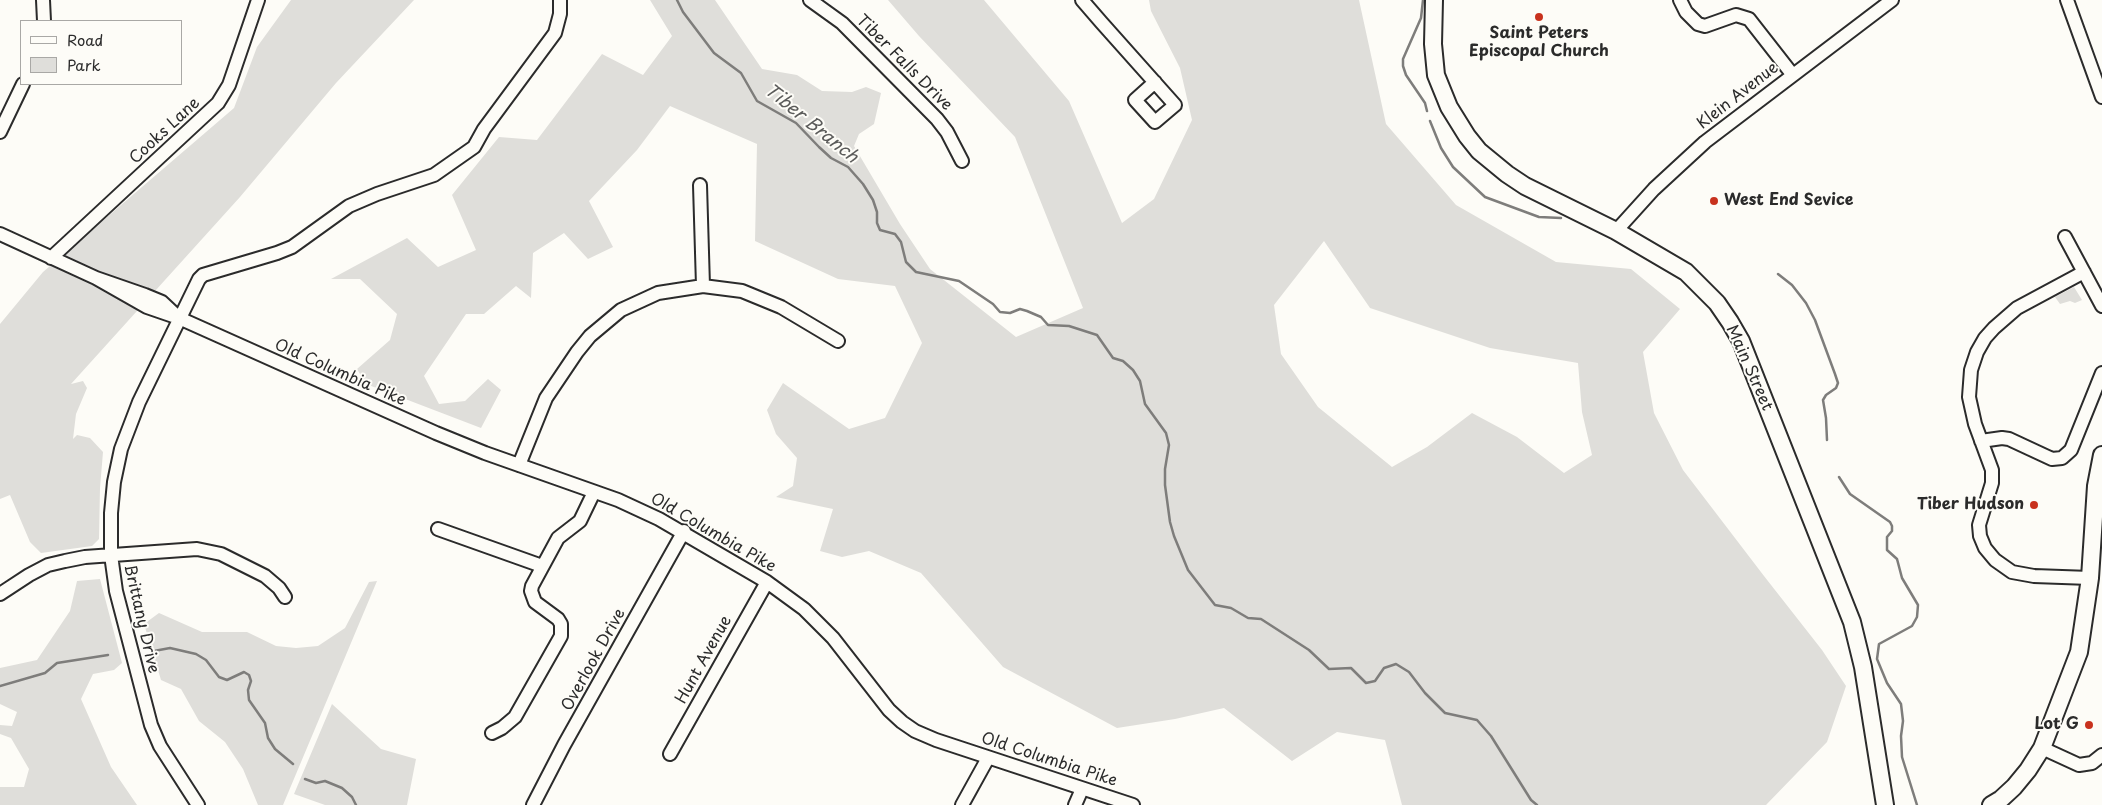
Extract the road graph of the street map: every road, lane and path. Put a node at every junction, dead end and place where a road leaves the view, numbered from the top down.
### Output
1 (43, 0) edge
2 (258, 0) edge
3 (560, 0) edge
4 (810, 0) edge
5 (1082, 0) edge
6 (1436, 0) edge
7 (1680, 0) edge
8 (1892, 0) edge
9 (2066, 0) edge
10 (44, 20) edge
11 (1792, 74) junction
12 (1155, 82) dead end
13 (22, 85) edge
14 (2102, 97) edge
15 (0, 130) edge
16 (962, 161) dead end
17 (700, 185) dead end
18 (1616, 231) junction
19 (0, 234) edge
20 (2065, 237) dead end
21 (51, 258) junction
22 (2084, 272) junction
23 (703, 286) junction
24 (2102, 306) edge
25 (179, 318) junction
26 (838, 341) dead end
27 (2102, 373) edge
28 (1981, 442) junction
29 (2102, 455) edge
30 (519, 465) junction
31 (594, 492) junction
32 (438, 529) dead end
33 (684, 531) junction
34 (111, 555) junction
35 (542, 566) junction
36 (2090, 578) junction
37 (767, 582) junction
38 (0, 594) edge
39 (286, 597) dead end
40 (492, 733) dead end
41 (2042, 748) junction
42 (670, 754) dead end
43 (2102, 755) edge
44 (988, 758) junction
45 (1082, 788) junction
46 (198, 805) edge
47 (533, 805) edge
48 (962, 805) edge
49 (1075, 805) edge
50 (1133, 805) edge
51 (1885, 805) edge
52 (1991, 805) edge

1 - 10 street
2 - 21 street, Cooks Lane
3 - 25 street
4 - 16 street, Tiber Falls Drive
5 - 12 street
6 - 18 main road, Main Street
7 - 11 street
8 - 11 street, Klein Avenue
9 - 14 street
11 - 18 street, Klein Avenue
13 - 15 street
17 - 23 street
18 - 51 main road, Main Street
19 - 21 street, Old Columbia Pike
20 - 22 street
21 - 25 street, Old Columbia Pike
22 - 24 street
22 - 28 street
23 - 26 street
23 - 30 street
25 - 30 street, Old Columbia Pike
25 - 34 street, Brittany Drive
27 - 28 street
28 - 36 street
29 - 36 main road
30 - 31 street, Old Columbia Pike
31 - 33 street, Old Columbia Pike
31 - 35 street
32 - 35 street
33 - 37 street, Old Columbia Pike
33 - 47 street, Overlook Drive
34 - 38 street
34 - 39 street
34 - 46 street, Brittany Drive
35 - 40 street
36 - 41 main road
37 - 42 street, Hunt Avenue
37 - 44 street, Old Columbia Pike
41 - 43 street
41 - 52 main road
44 - 45 street, Old Columbia Pike
44 - 48 street
45 - 49 street
45 - 50 street, Old Columbia Pike

